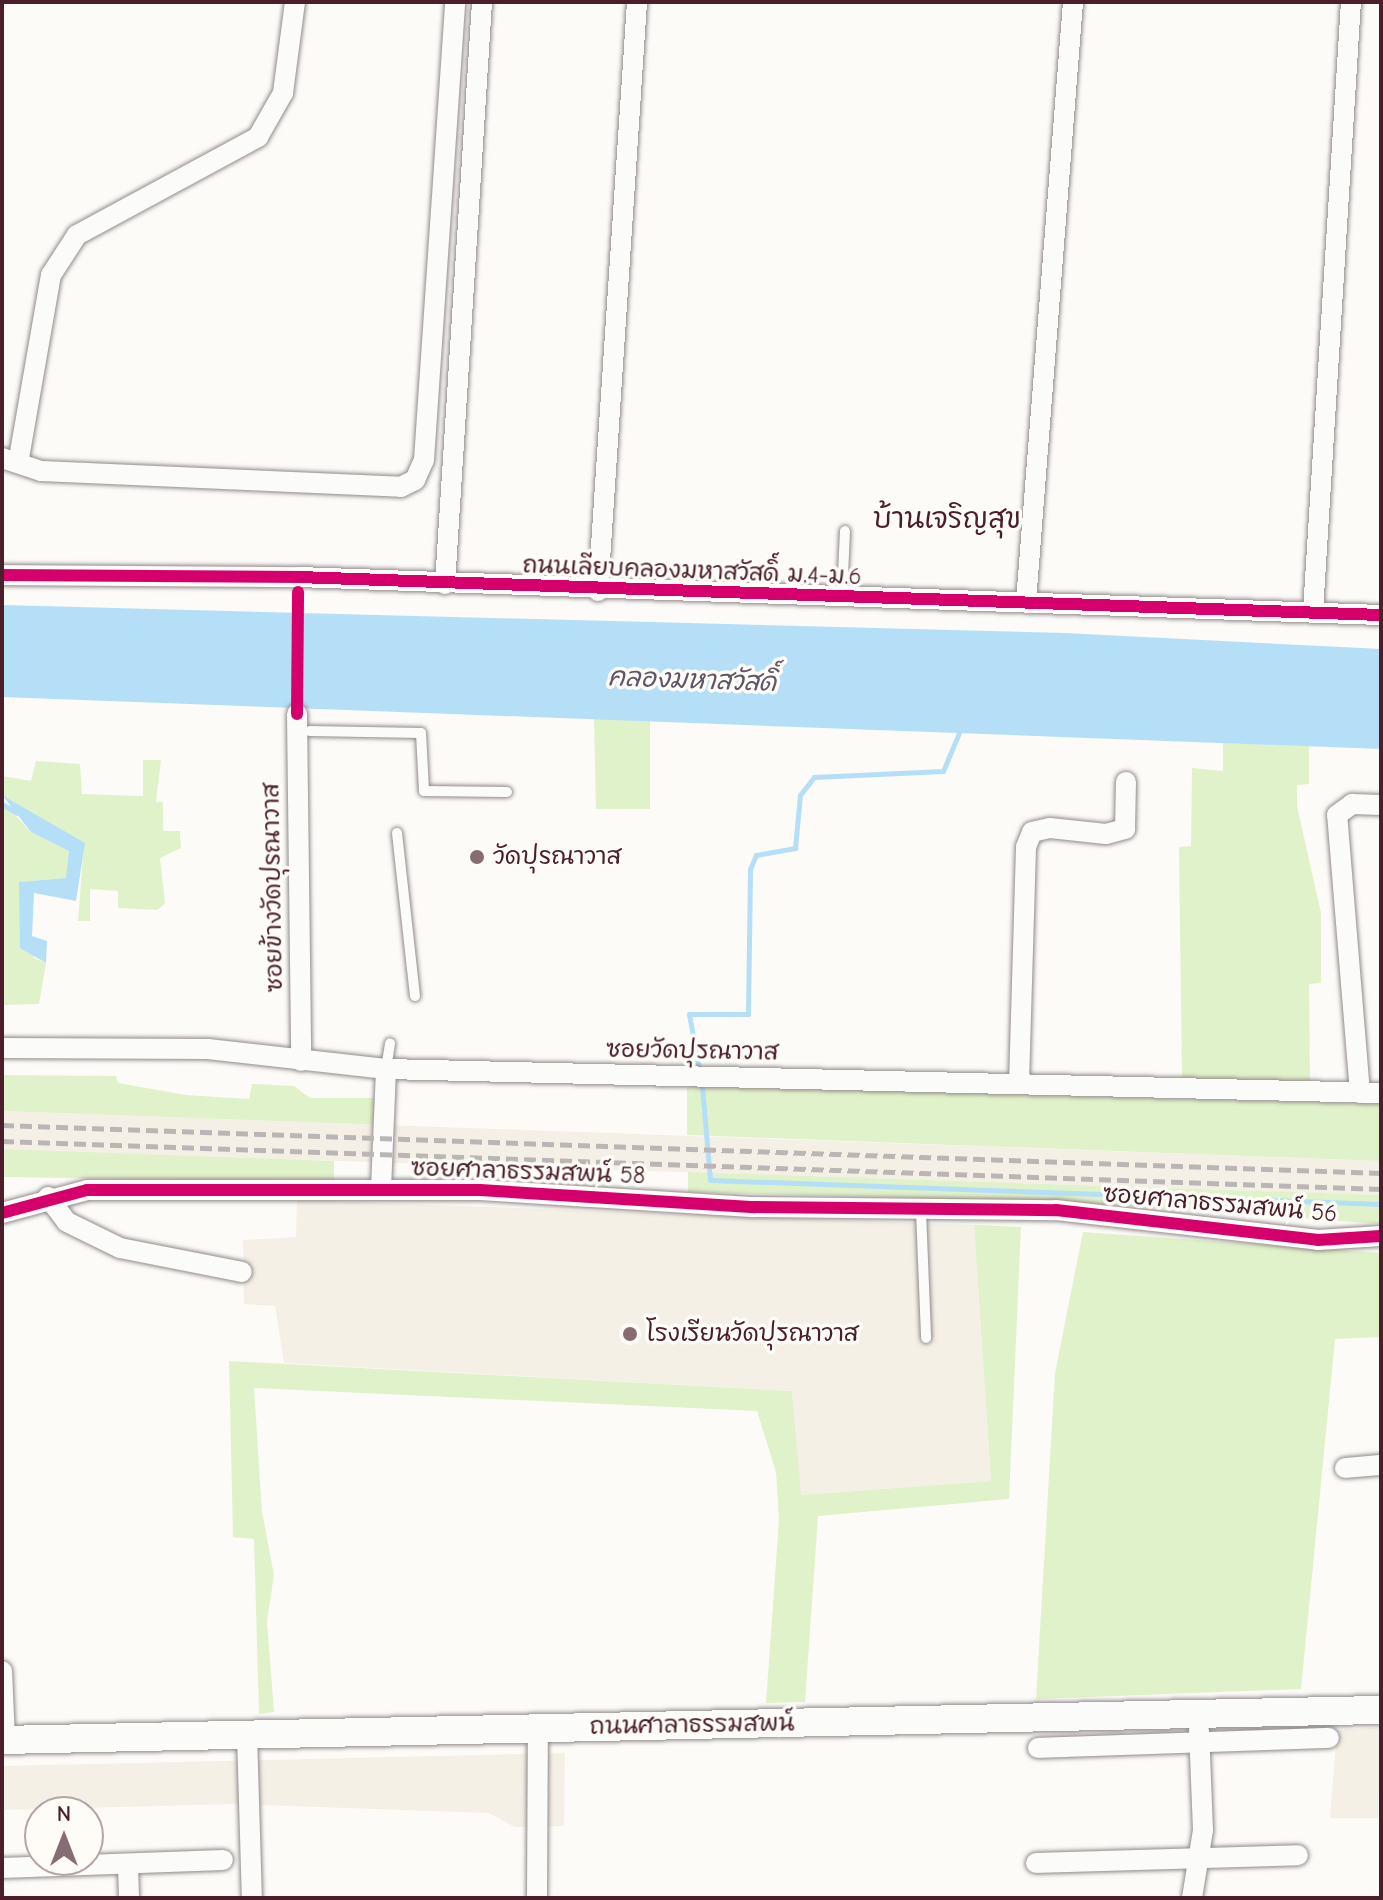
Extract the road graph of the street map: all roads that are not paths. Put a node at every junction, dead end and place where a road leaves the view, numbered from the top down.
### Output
1 (295, 2) edge
2 (455, 2) edge
3 (482, 2) edge
4 (637, 2) edge
5 (1073, 2) edge
6 (1351, 2) edge
7 (10, 458) edge
8 (845, 531) dead end
9 (2, 575) edge
10 (445, 584) junction
11 (598, 591) junction
12 (842, 599) junction
13 (1026, 602) junction
14 (1313, 612) junction
15 (1381, 615) edge
16 (304, 722) joint
17 (1126, 782) dead end
18 (507, 792) dead end
19 (1381, 805) edge
20 (397, 833) dead end
21 (415, 996) dead end
22 (390, 1043) dead end
23 (2, 1048) edge
24 (301, 1061) junction
25 (386, 1069) junction
26 (1019, 1083) junction
27 (1371, 1093) edge
28 (381, 1189) junction
29 (48, 1197) junction
30 (7, 1204) edge
31 (1056, 1210) joint
32 (921, 1211) junction
33 (1381, 1236) edge
34 (242, 1272) dead end
35 (926, 1338) dead end
36 (1381, 1465) edge
37 (1345, 1468) dead end
38 (2, 1671) edge
39 (1381, 1710) edge
40 (538, 1727) junction
41 (1199, 1729) junction
42 (247, 1734) junction
43 (1329, 1738) dead end
44 (4, 1740) edge
45 (1038, 1748) dead end
46 (1298, 1855) dead end
47 (1202, 1856) junction
48 (223, 1860) dead end
49 (1036, 1863) dead end
50 (128, 1867) junction
51 (2, 1868) edge
52 (129, 1898) edge
53 (252, 1898) edge
54 (537, 1898) edge
55 (1192, 1898) edge

1 - 7 street
2 - 7 street
3 - 10 street
4 - 11 street
5 - 13 street
6 - 14 street
8 - 12 lane
9 - 10 street, ถนนเลียบคลองมหาสวัสดิ์ ม.4-ม.6
10 - 11 street, ถนนเลียบคลองมหาสวัสดิ์ ม.4-ม.6
11 - 12 street, ถนนเลียบคลองมหาสวัสดิ์ ม.4-ม.6
12 - 13 street, ถนนเลียบคลองมหาสวัสดิ์ ม.4-ม.6
13 - 14 street, ถนนเลียบคลองมหาสวัสดิ์ ม.4-ม.6
14 - 15 street, ถนนเลียบคลองมหาสวัสดิ์ ม.4-ม.6
16 - 18 lane
16 - 24 street, ซอยข้างวัดปุรณาวาส
17 - 26 street
19 - 27 street
20 - 21 lane
22 - 25 lane
23 - 24 street, ซอยวัดปุรณาวาส
24 - 25 street, ซอยวัดปุรณาวาส
25 - 26 street, ซอยวัดปุรณาวาส
25 - 28 street
26 - 27 street, ซอยวัดปุรณาวาส
28 - 29 street, ซอยศาลาธรรมสพน์ 58
28 - 32 street, ซอยศาลาธรรมสพน์ 58
29 - 30 street, ซอยศาลาธรรมสพน์ 58
29 - 34 street
31 - 32 street, ซอยศาลาธรรมสพน์ 58
31 - 33 street, ซอยศาลาธรรมสพน์ 56
32 - 35 lane
36 - 37 street
38 - 44 street
39 - 41 street, ถนนศาลาธรรมสพน์
40 - 41 street, ถนนศาลาธรรมสพน์
40 - 42 street, ถนนศาลาธรรมสพน์
40 - 54 street
41 - 43 street
41 - 45 street
41 - 47 street
42 - 44 street, ถนนศาลาธรรมสพน์
42 - 53 street
46 - 47 street
47 - 49 street
47 - 55 street
48 - 50 street
50 - 51 street
50 - 52 street

